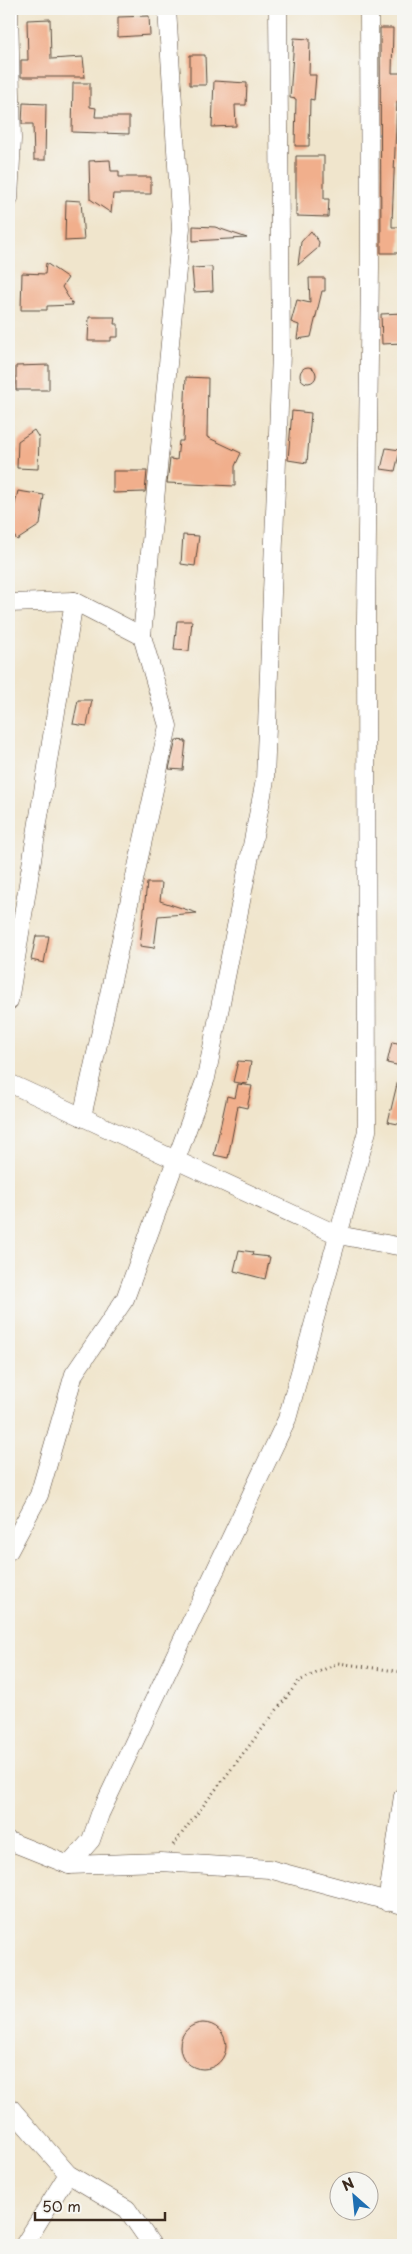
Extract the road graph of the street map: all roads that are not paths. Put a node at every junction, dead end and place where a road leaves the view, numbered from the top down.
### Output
1 (9, 9) edge
2 (167, 9) edge
3 (278, 9) edge
4 (369, 9) edge
5 (9, 199) edge
6 (74, 601) junction
7 (9, 603) edge
8 (142, 636) junction
9 (9, 1001) edge
10 (9, 1083) edge
11 (82, 1117) junction
12 (176, 1160) junction
13 (338, 1235) junction
14 (403, 1247) edge
15 (9, 1551) edge
16 (403, 1796) edge
17 (9, 1841) edge
18 (69, 1865) junction
19 (395, 1904) edge
20 (9, 2106) edge
21 (68, 2174) junction
22 (150, 2244) edge
23 (24, 2245) edge

1 - 5 street
2 - 8 street
3 - 12 street
4 - 13 street
6 - 7 street
6 - 8 street
6 - 9 street
8 - 11 street
10 - 11 street
11 - 12 street
12 - 13 street
12 - 15 street
13 - 14 street
13 - 18 street
16 - 19 street
17 - 18 street
18 - 19 street
20 - 21 street
21 - 22 street
21 - 23 street

